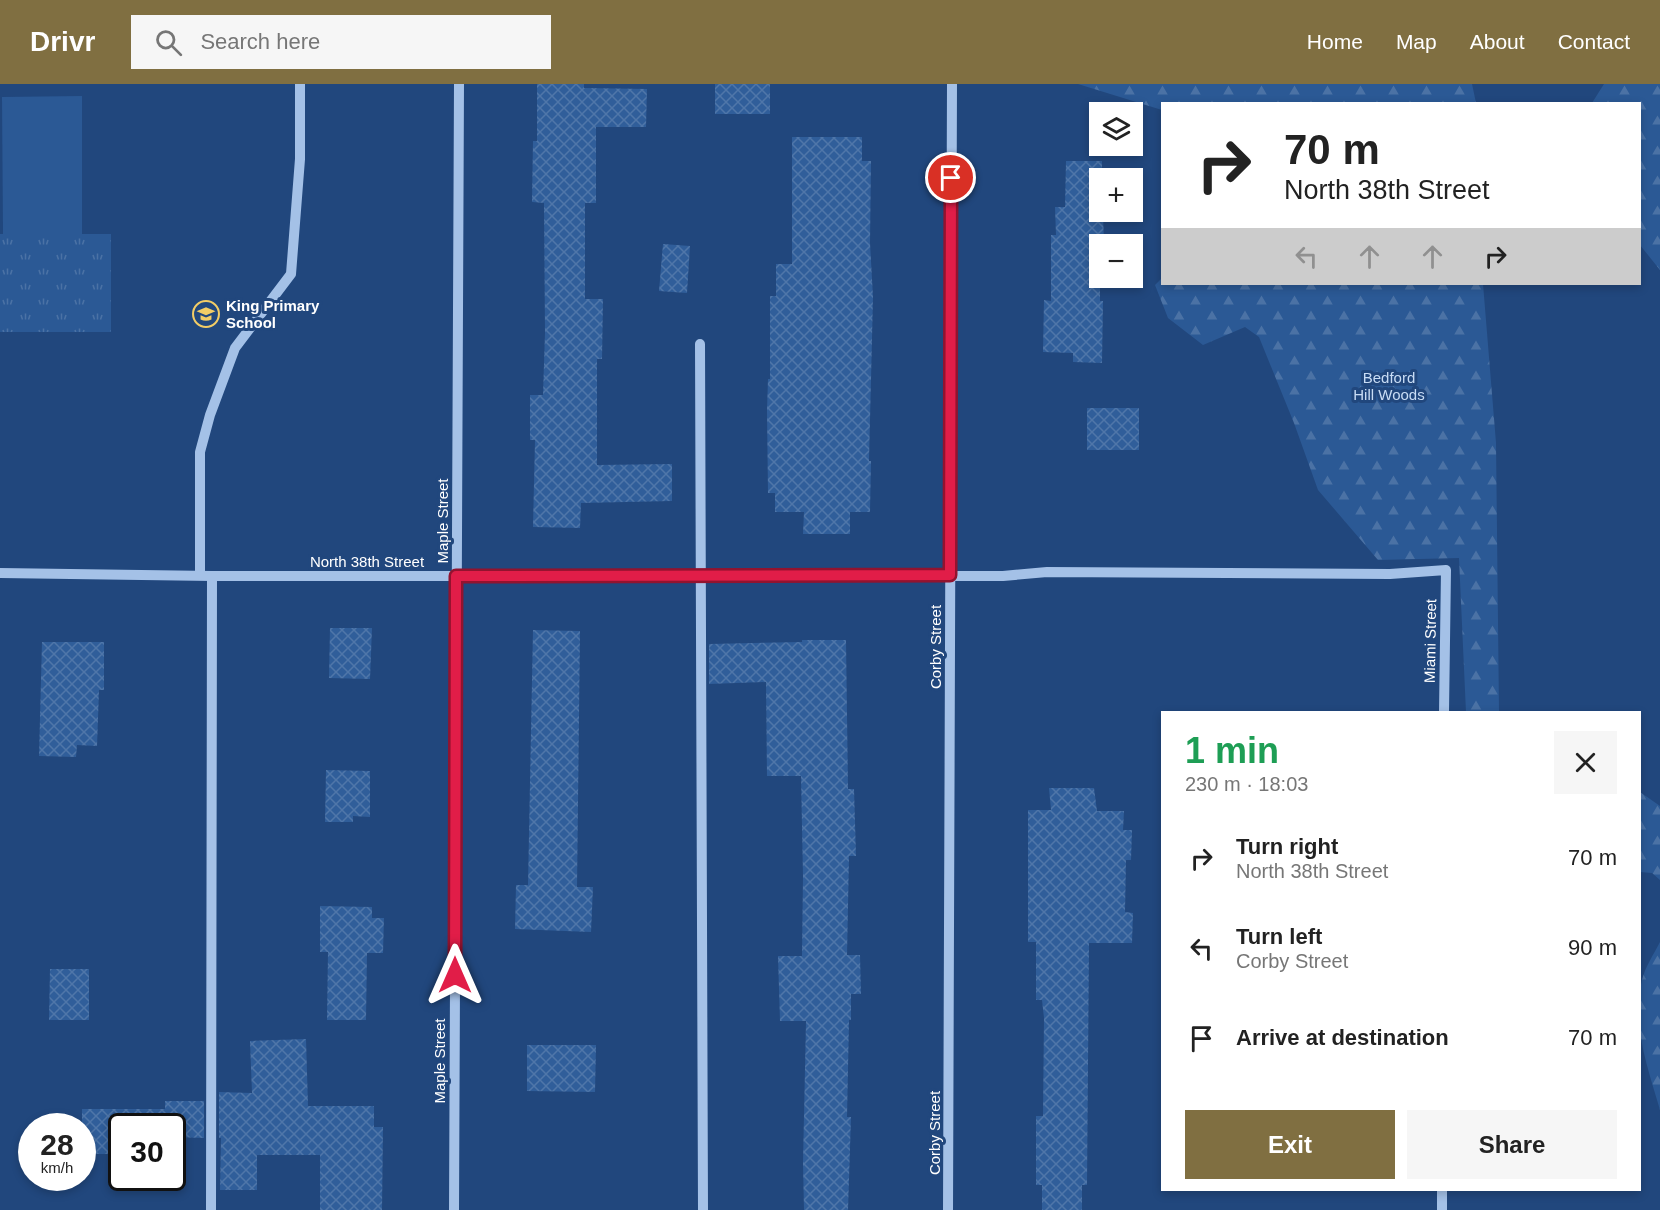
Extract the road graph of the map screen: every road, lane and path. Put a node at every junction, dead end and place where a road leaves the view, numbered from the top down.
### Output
1 (300, 84) edge
2 (459, 84) edge
3 (952, 84) edge
4 (700, 344) dead end
5 (1446, 570) joint
6 (0, 573) edge
7 (200, 575) junction
8 (702, 575) junction
9 (950, 575) junction
10 (212, 576) junction
11 (456, 576) junction
12 (1444, 711) edge
13 (1442, 1191) edge
14 (211, 1210) edge
15 (454, 1210) edge
16 (702, 1210) edge
17 (948, 1210) edge
18 (1442, 1210) edge

1 - 7 street
2 - 11 street, Maple Street
3 - 9 street, Corby Street
4 - 8 street
5 - 9 street, North 38th Street
5 - 12 street, Miami Street
6 - 7 street, North 38th Street
7 - 10 street, North 38th Street
8 - 9 street, North 38th Street
8 - 11 street, North 38th Street
8 - 16 street
9 - 17 street, Corby Street
10 - 11 street, North 38th Street
10 - 14 street
11 - 15 street, Maple Street
13 - 18 street

